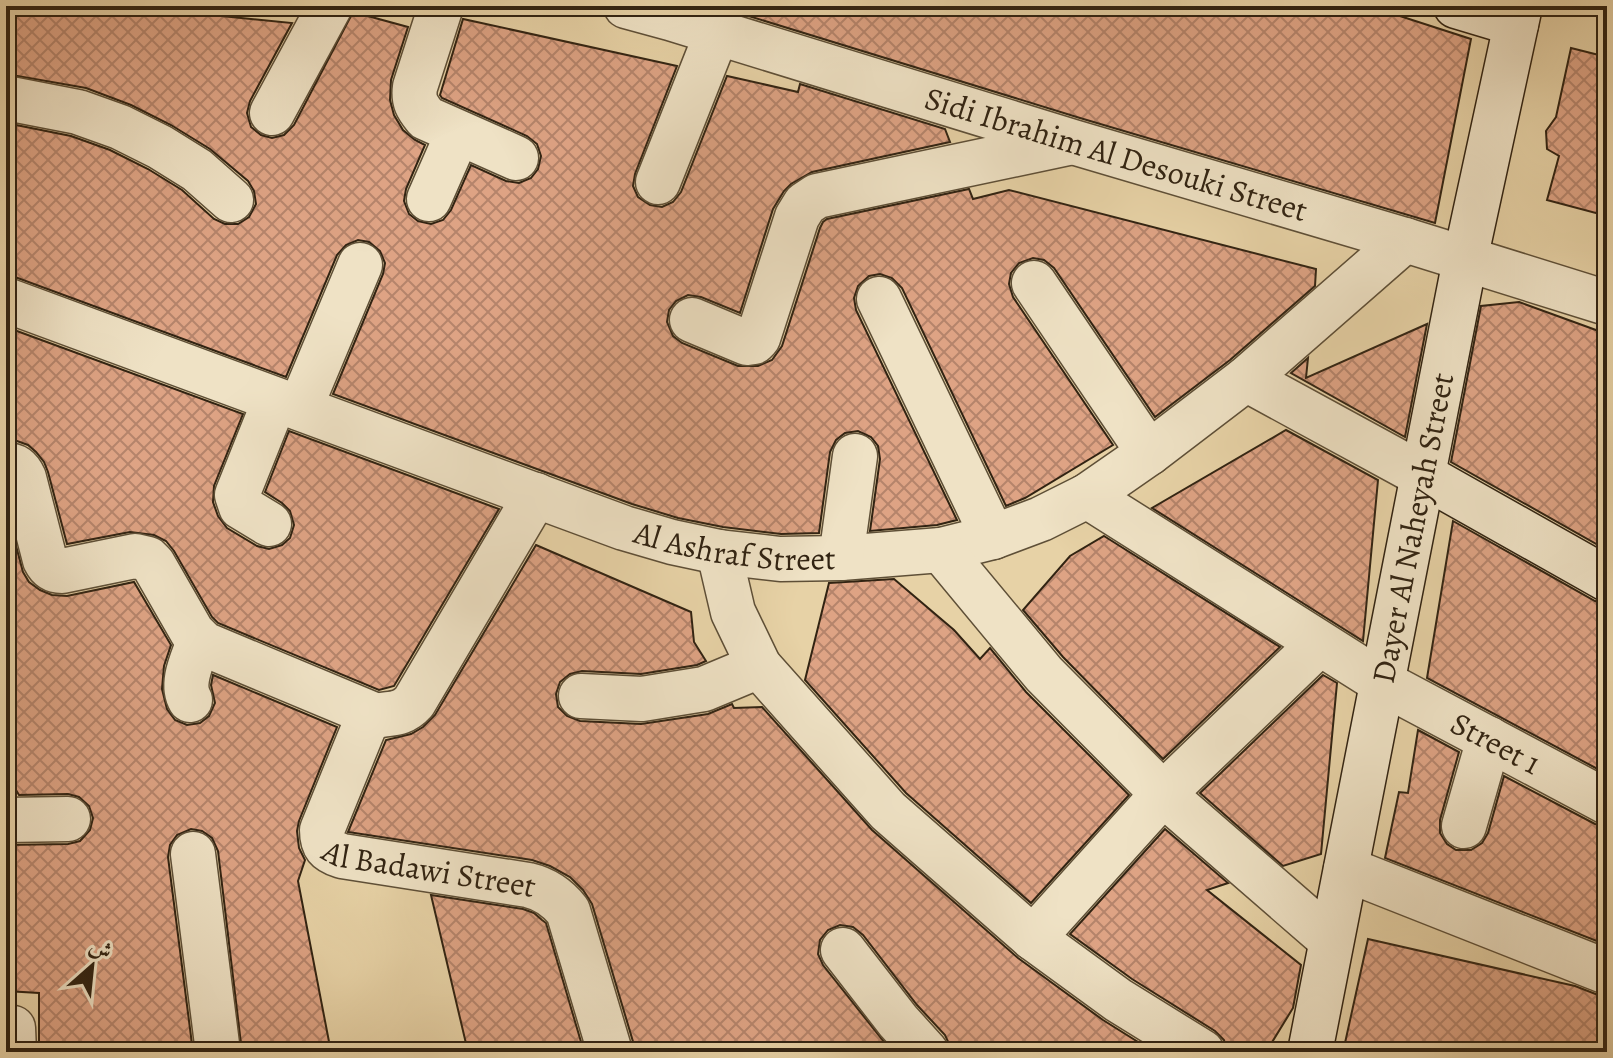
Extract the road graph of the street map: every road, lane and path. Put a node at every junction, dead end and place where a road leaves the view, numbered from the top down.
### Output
1 (330, 6) edge
2 (441, 6) edge
3 (626, 6) edge
4 (1456, 6) edge
5 (671, 12) edge
6 (1518, 15) edge
7 (717, 33) junction
8 (6, 98) edge
9 (272, 113) dead end
10 (458, 133) junction
11 (1073, 142) junction
12 (516, 158) dead end
13 (658, 182) dead end
14 (429, 199) dead end
15 (231, 200) dead end
16 (1405, 240) junction
17 (1465, 260) junction
18 (360, 265) dead end
19 (1034, 283) dead end
20 (879, 299) dead end
21 (6, 300) edge
22 (1607, 303) edge
23 (692, 320) dead end
24 (1246, 379) junction
25 (288, 404) junction
26 (1149, 453) junction
27 (855, 456) dead end
28 (6, 465) edge
29 (1424, 476) junction
30 (536, 495) junction
31 (1087, 496) junction
32 (269, 524) dead end
33 (993, 537) junction
34 (941, 550) junction
35 (719, 552) junction
36 (841, 558) junction
37 (1607, 579) edge
38 (199, 641) junction
39 (1319, 644) junction
40 (759, 666) junction
41 (1383, 683) junction
42 (581, 696) dead end
43 (190, 700) dead end
44 (374, 715) junction
45 (1489, 739) junction
46 (1163, 794) junction
47 (1607, 802) edge
48 (68, 819) dead end
49 (6, 820) edge
50 (1464, 826) dead end
51 (193, 854) dead end
52 (1346, 869) junction
53 (1033, 938) junction
54 (1331, 940) junction
55 (843, 950) dead end
56 (1607, 972) edge
57 (218, 1052) edge
58 (610, 1052) edge
59 (926, 1052) edge
60 (1202, 1052) edge
61 (1310, 1052) edge

1 - 9 street
2 - 10 street
3 - 5 street, Sidi Ibrahim Al Desouki Street
4 - 6 street
5 - 7 street, Sidi Ibrahim Al Desouki Street
6 - 17 street, Dayer Al Naheyah Street
7 - 11 street, Sidi Ibrahim Al Desouki Street
7 - 13 street
8 - 15 street
10 - 12 street
10 - 14 street
11 - 16 street, Sidi Ibrahim Al Desouki Street
11 - 23 street
16 - 17 street, Sidi Ibrahim Al Desouki Street
16 - 24 street, Al Ashraf Street
17 - 22 street, Sidi Ibrahim Al Desouki Street
17 - 29 street, Dayer Al Naheyah Street
18 - 25 street
19 - 26 street
20 - 33 street
21 - 25 street, Al Ashraf Street
24 - 26 street, Al Ashraf Street
24 - 29 street
25 - 30 street, Al Ashraf Street
25 - 32 street
26 - 31 street, Al Ashraf Street
27 - 36 street
28 - 38 street
29 - 37 street
29 - 41 street, Dayer Al Naheyah Street
30 - 35 street, Al Ashraf Street
30 - 44 street
31 - 33 street, Al Ashraf Street
31 - 39 street, Street 1
33 - 34 street, Al Ashraf Street
34 - 36 street, Al Ashraf Street
34 - 46 street
35 - 36 street, Al Ashraf Street
35 - 40 street
38 - 43 street
38 - 44 street
39 - 41 street, Street 1
39 - 46 street
40 - 42 street
40 - 53 street
41 - 45 street, Street 1
41 - 52 street, Dayer Al Naheyah Street
44 - 58 street, Al Badawi Street
45 - 47 street, Street 1
45 - 50 street
46 - 53 street
46 - 54 street
48 - 49 street
51 - 57 street
52 - 54 street, Dayer Al Naheyah Street
52 - 56 street
53 - 60 street
54 - 61 street, Dayer Al Naheyah Street
55 - 59 street

